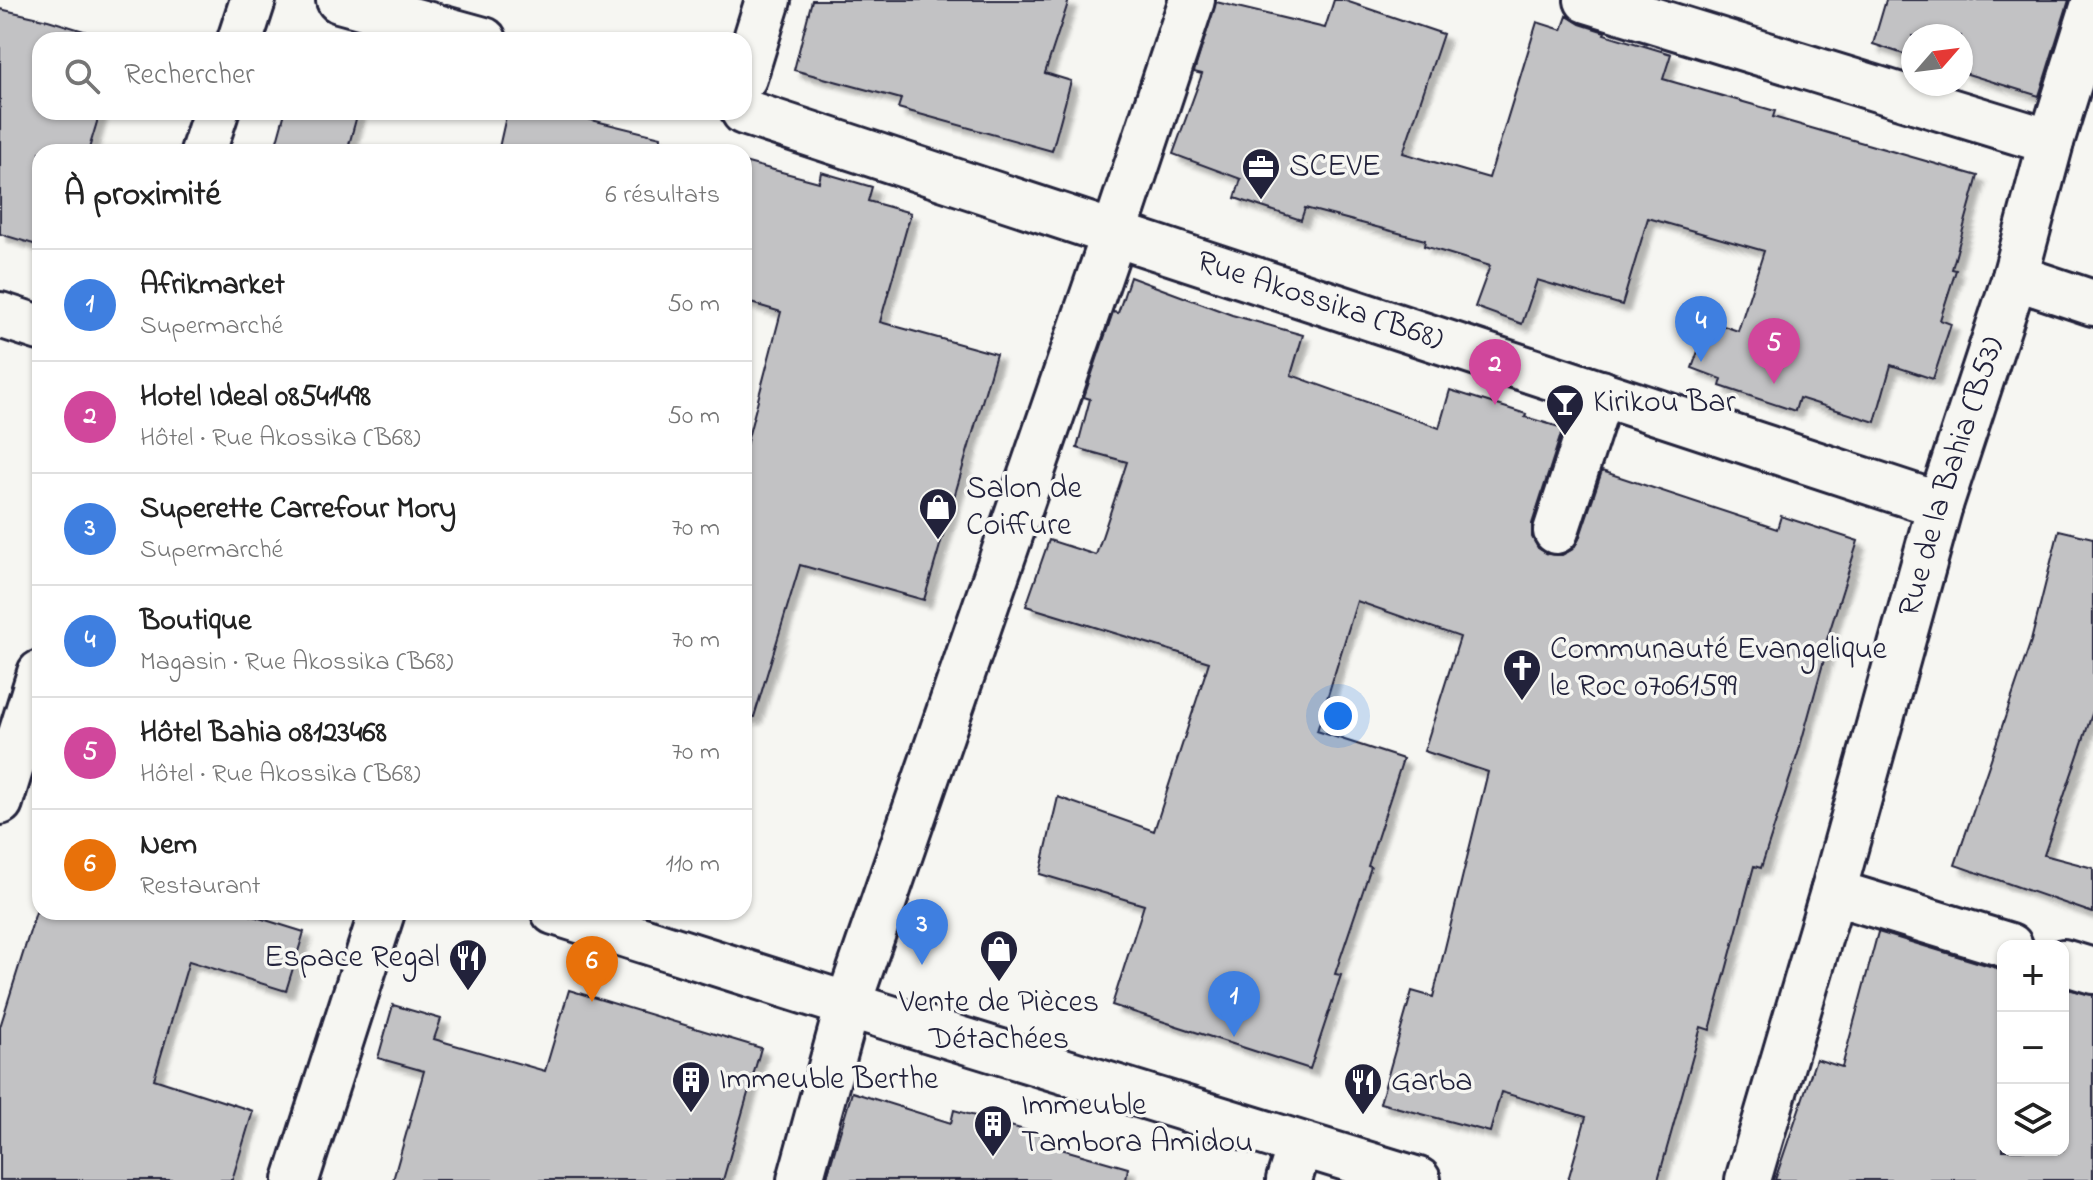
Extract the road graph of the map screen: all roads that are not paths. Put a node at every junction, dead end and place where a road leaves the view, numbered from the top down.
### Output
1 (253, 0) edge
2 (339, 0) edge
3 (768, 0) edge
4 (1192, 0) edge
5 (1609, 3) edge
6 (2093, 7) edge
7 (243, 32) edge
8 (455, 32) edge
9 (752, 52) edge
10 (752, 115) edge
11 (213, 120) edge
12 (2051, 142) junction
13 (206, 144) edge
14 (1114, 234) junction
15 (2015, 277) junction
16 (2093, 303) edge
17 (0, 315) edge
18 (32, 325) edge
19 (1601, 393) junction
20 (1940, 505) junction
21 (1556, 531) dead end
22 (32, 701) edge
23 (20, 743) edge
24 (0, 802) edge
25 (1833, 892) junction
26 (379, 920) edge
27 (579, 920) edge
28 (1997, 942) edge
29 (2069, 964) edge
30 (2093, 971) edge
31 (848, 1005) junction
32 (1294, 1162) edge
33 (296, 1180) edge
34 (800, 1180) edge
35 (1418, 1180) edge
36 (1748, 1180) edge

1 - 7 street
2 - 8 street
3 - 9 street
4 - 14 street
5 - 12 street
6 - 12 street, Rue de la Bahia (B53)
10 - 14 street, Rue Akossika (B68)
11 - 13 street
12 - 15 street, Rue de la Bahia (B53)
14 - 19 street, Rue Akossika (B68)
14 - 31 street
15 - 16 street
15 - 20 street, Rue de la Bahia (B53)
17 - 18 street
19 - 20 street, Rue Akossika (B68)
19 - 21 street
20 - 25 street, Rue de la Bahia (B53)
22 - 23 street
23 - 24 street
25 - 28 street
25 - 36 street, Rue de la Bahia (B53)
26 - 33 street
27 - 31 street
29 - 30 street
31 - 32 street
31 - 34 street
32 - 35 street

